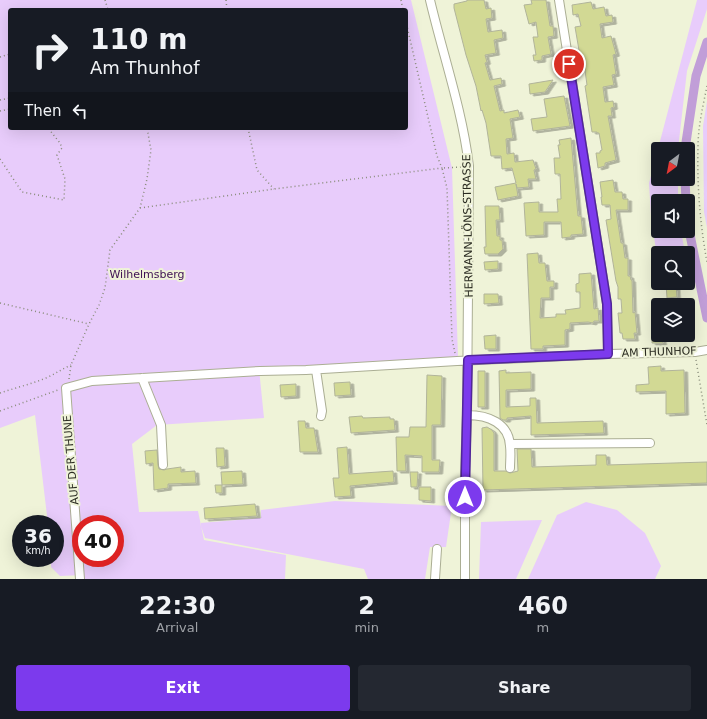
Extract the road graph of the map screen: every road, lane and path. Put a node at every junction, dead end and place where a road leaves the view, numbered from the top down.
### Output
1 (430, 0) edge
2 (559, 0) edge
3 (408, 31) edge
4 (707, 86) edge
5 (50, 130) edge
6 (147, 130) edge
7 (248, 130) edge
8 (0, 159) edge
9 (469, 166) junction
10 (442, 168) junction
11 (274, 189) junction
12 (140, 208) junction
13 (707, 262) edge
14 (0, 303) edge
15 (89, 324) junction
16 (707, 350) edge
17 (696, 352) junction
18 (608, 354) junction
19 (468, 360) junction
20 (457, 361) junction
21 (71, 365) junction
22 (316, 370) junction
23 (142, 378) junction
24 (68, 387) junction
25 (0, 393) edge
26 (0, 411) edge
27 (323, 414) dead end
28 (467, 415) junction
29 (707, 425) edge
30 (650, 443) dead end
31 (510, 444) junction
32 (163, 465) dead end
33 (510, 468) dead end
34 (437, 549) dead end
35 (80, 579) edge
36 (434, 579) edge
37 (466, 579) edge

1 - 9 street, HERMANN-LÖNS-STRASSE
2 - 18 street
3 - 10 path
4 - 13 path
5 - 8 path
6 - 12 path
7 - 11 path
9 - 10 path
9 - 19 street, HERMANN-LÖNS-STRASSE
10 - 11 path
10 - 20 path
11 - 12 path
12 - 15 path
14 - 15 path
15 - 21 path
16 - 17 street, AM THUNHOF
17 - 18 street, AM THUNHOF
17 - 29 path
18 - 19 street, AM THUNHOF
19 - 20 street
19 - 28 street, HERMANN-LÖNS-STRASSE
20 - 22 street
21 - 24 path
21 - 25 path
22 - 23 street
22 - 27 street
23 - 24 street
23 - 32 street
24 - 26 path
24 - 35 street, AUF DER THUNE
28 - 31 street
28 - 37 street, HERMANN-LÖNS-STRASSE
30 - 31 street
31 - 33 street
34 - 36 street

